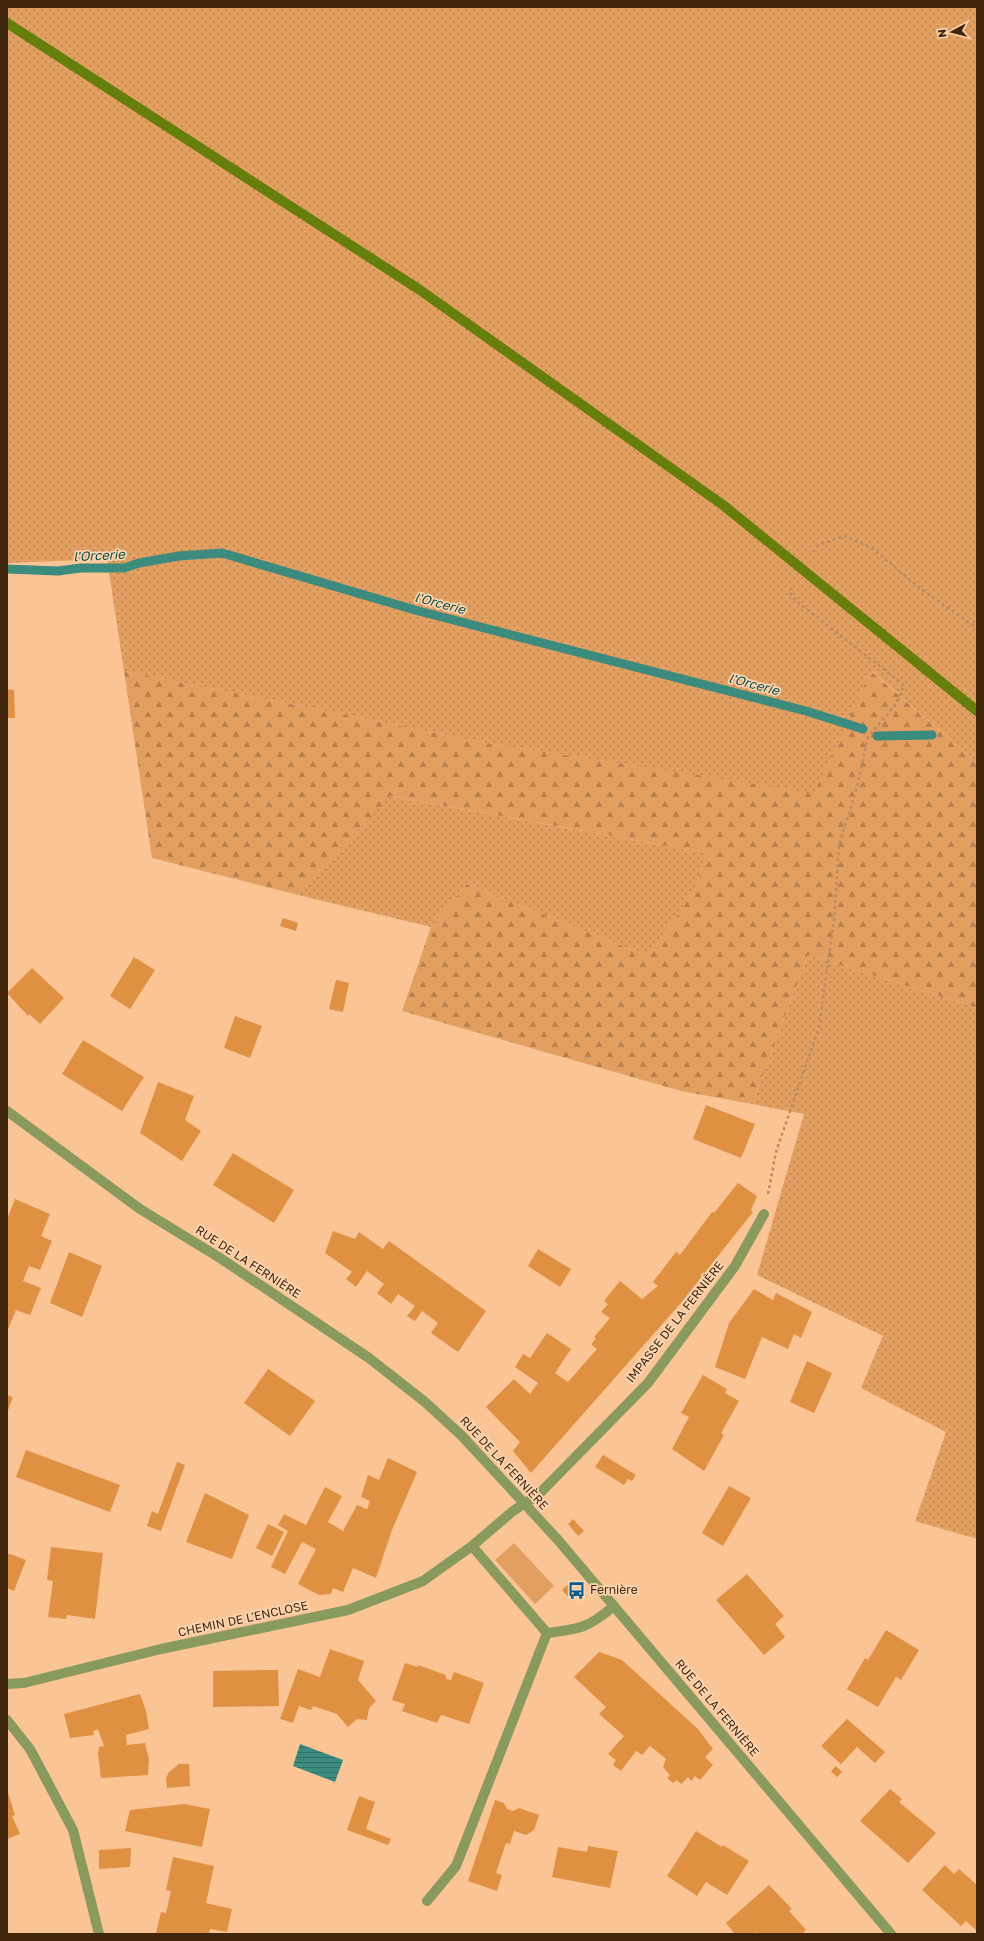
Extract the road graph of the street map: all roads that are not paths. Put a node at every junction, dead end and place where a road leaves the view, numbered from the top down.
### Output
1 (7, 23) edge
2 (977, 711) edge
3 (7, 1111) edge
4 (764, 1214) road end
5 (525, 1503) junction
6 (472, 1546) junction
7 (614, 1606) junction
8 (547, 1633) junction
9 (7, 1684) edge
10 (7, 1720) edge
11 (427, 1901) dead end
12 (99, 1934) edge
13 (891, 1934) edge

1 - 2 main road
3 - 5 street, RUE DE LA FERNIÈRE
4 - 5 street, IMPASSE DE LA FERNIÈRE
5 - 6 street, CHEMIN DE L'ENCLOSE
5 - 7 street, RUE DE LA FERNIÈRE
6 - 8 street
6 - 9 street, CHEMIN DE L'ENCLOSE
7 - 8 street
7 - 13 street, RUE DE LA FERNIÈRE
8 - 11 street
10 - 12 street

